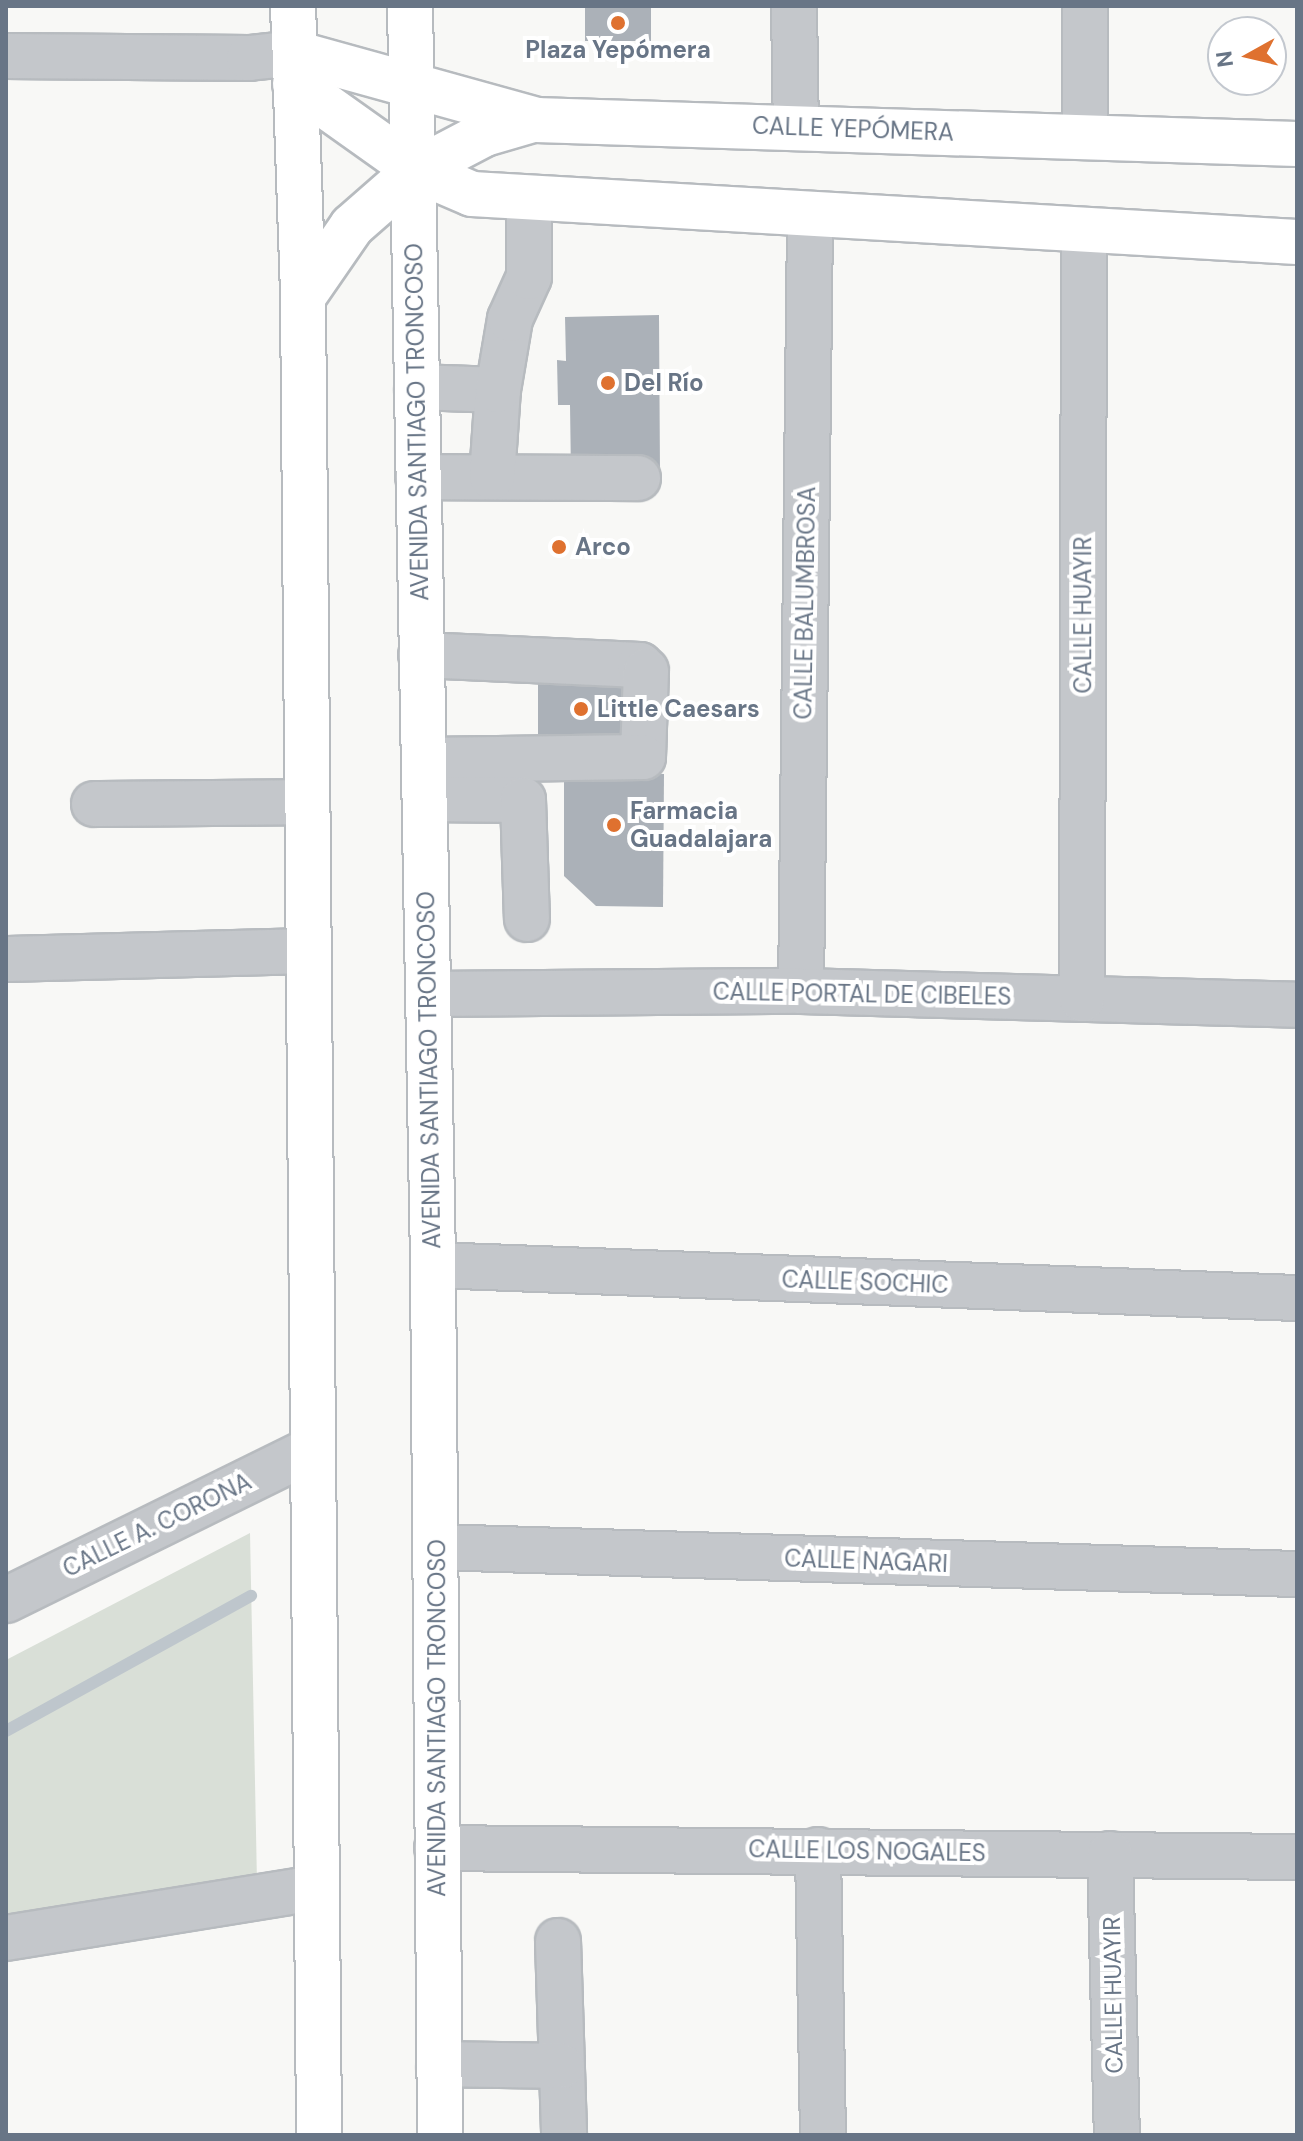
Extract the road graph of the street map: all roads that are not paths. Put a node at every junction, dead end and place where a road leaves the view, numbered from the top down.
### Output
1 (293, 6) edge
2 (410, 6) edge
3 (794, 6) edge
4 (1085, 6) edge
5 (6, 56) edge
6 (295, 68) junction
7 (412, 89) junction
8 (536, 120) junction
9 (796, 127) junction
10 (1085, 137) junction
11 (1297, 144) edge
12 (416, 170) junction
13 (529, 200) junction
14 (810, 216) junction
15 (1084, 232) junction
16 (1297, 242) edge
17 (303, 297) junction
18 (417, 387) junction
19 (498, 390) junction
20 (418, 477) junction
21 (492, 477) junction
22 (638, 478) dead end
23 (421, 655) junction
24 (424, 780) junction
25 (303, 802) junction
26 (94, 804) dead end
27 (527, 919) dead end
28 (305, 951) junction
29 (6, 959) edge
30 (801, 991) junction
31 (428, 994) junction
32 (1082, 999) junction
33 (1297, 1005) edge
34 (433, 1265) junction
35 (1297, 1298) edge
36 (309, 1451) junction
37 (436, 1547) junction
38 (1297, 1574) edge
39 (6, 1600) edge
40 (437, 1848) junction
41 (818, 1850) junction
42 (1110, 1854) junction
43 (1297, 1857) edge
44 (314, 1888) junction
45 (6, 1938) edge
46 (558, 1941) dead end
47 (439, 2064) junction
48 (561, 2066) junction
49 (319, 2135) edge
50 (440, 2135) edge
51 (564, 2135) edge
52 (823, 2135) edge
53 (1117, 2135) edge

1 - 6 main road
2 - 7 main road, AVENIDA SANTIAGO TRONCOSO
3 - 9 street
4 - 10 street
5 - 6 street
6 - 7 main road, CALLE YEPÓMERA
6 - 12 main road
6 - 17 main road
7 - 8 main road, CALLE YEPÓMERA
7 - 12 main road, AVENIDA SANTIAGO TRONCOSO
8 - 9 main road, CALLE YEPÓMERA
8 - 12 main road
9 - 10 main road, CALLE YEPÓMERA
10 - 11 main road, CALLE YEPÓMERA
12 - 13 main road
12 - 17 main road
12 - 18 main road, AVENIDA SANTIAGO TRONCOSO
13 - 14 main road
13 - 19 street
14 - 15 main road
14 - 30 street, CALLE BALUMBROSA
15 - 16 main road
15 - 32 street, CALLE HUAYIR
17 - 25 main road
18 - 19 street
18 - 20 main road, AVENIDA SANTIAGO TRONCOSO
19 - 21 street
20 - 21 street
20 - 23 main road, AVENIDA SANTIAGO TRONCOSO
21 - 22 street
23 - 24 main road, AVENIDA SANTIAGO TRONCOSO
23 - 24 street
24 - 27 street
24 - 31 main road, AVENIDA SANTIAGO TRONCOSO
25 - 26 street
25 - 28 main road
28 - 29 street
28 - 36 main road
30 - 31 street, CALLE PORTAL DE CIBELES
30 - 32 street, CALLE PORTAL DE CIBELES
31 - 34 main road, AVENIDA SANTIAGO TRONCOSO
32 - 33 street, CALLE PORTAL DE CIBELES
34 - 35 street, CALLE SOCHIC
34 - 37 main road, AVENIDA SANTIAGO TRONCOSO
36 - 39 street, CALLE A. CORONA
36 - 44 main road
37 - 38 street, CALLE NAGARI
37 - 40 main road, AVENIDA SANTIAGO TRONCOSO
40 - 41 street, CALLE LOS NOGALES
40 - 47 main road, AVENIDA SANTIAGO TRONCOSO
41 - 42 street, CALLE LOS NOGALES
41 - 52 street
42 - 43 street, CALLE LOS NOGALES
42 - 53 street, CALLE HUAYIR
44 - 45 street
44 - 49 main road
46 - 48 street
47 - 48 street
47 - 50 main road, AVENIDA SANTIAGO TRONCOSO
48 - 51 street

